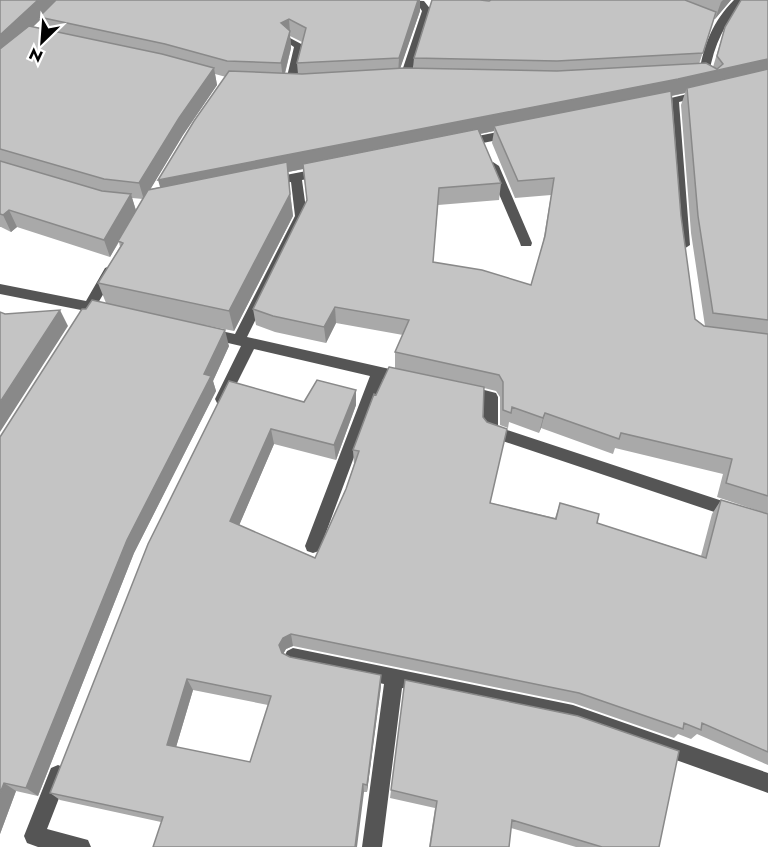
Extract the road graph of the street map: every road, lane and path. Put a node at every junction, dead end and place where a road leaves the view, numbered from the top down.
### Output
1 (409, 0) edge
2 (739, 0) edge
3 (421, 3) junction
4 (438, 4) edge
5 (290, 40) edge
6 (427, 81) edge
7 (303, 86) edge
8 (673, 101) junction
9 (639, 108) edge
10 (527, 130) edge
11 (447, 146) edge
12 (486, 149) junction
13 (331, 170) edge
14 (296, 177) junction
15 (261, 184) edge
16 (526, 243) dead end
17 (119, 256) edge
18 (686, 256) edge
19 (0, 289) edge
20 (91, 306) junction
21 (125, 314) edge
22 (78, 325) edge
23 (193, 329) edge
24 (244, 341) junction
25 (378, 373) junction
26 (423, 382) edge
27 (446, 387) edge
28 (213, 416) edge
29 (768, 523) edge
30 (313, 546) dead end
31 (293, 657) edge
32 (394, 677) junction
33 (64, 760) edge
34 (768, 783) edge
35 (81, 847) edge
36 (372, 847) edge

1 - 3 street
2 - 8 street
3 - 4 street
3 - 6 street
5 - 7 street
8 - 9 street
8 - 18 street
10 - 12 street
11 - 12 street
12 - 16 street
13 - 14 street
14 - 15 street
14 - 24 street
17 - 20 street
19 - 20 street
20 - 21 street
20 - 22 street
23 - 24 street
24 - 25 street
24 - 28 street
25 - 26 street
25 - 30 street
27 - 29 street
31 - 32 street
32 - 34 street
32 - 36 street
33 - 35 street

